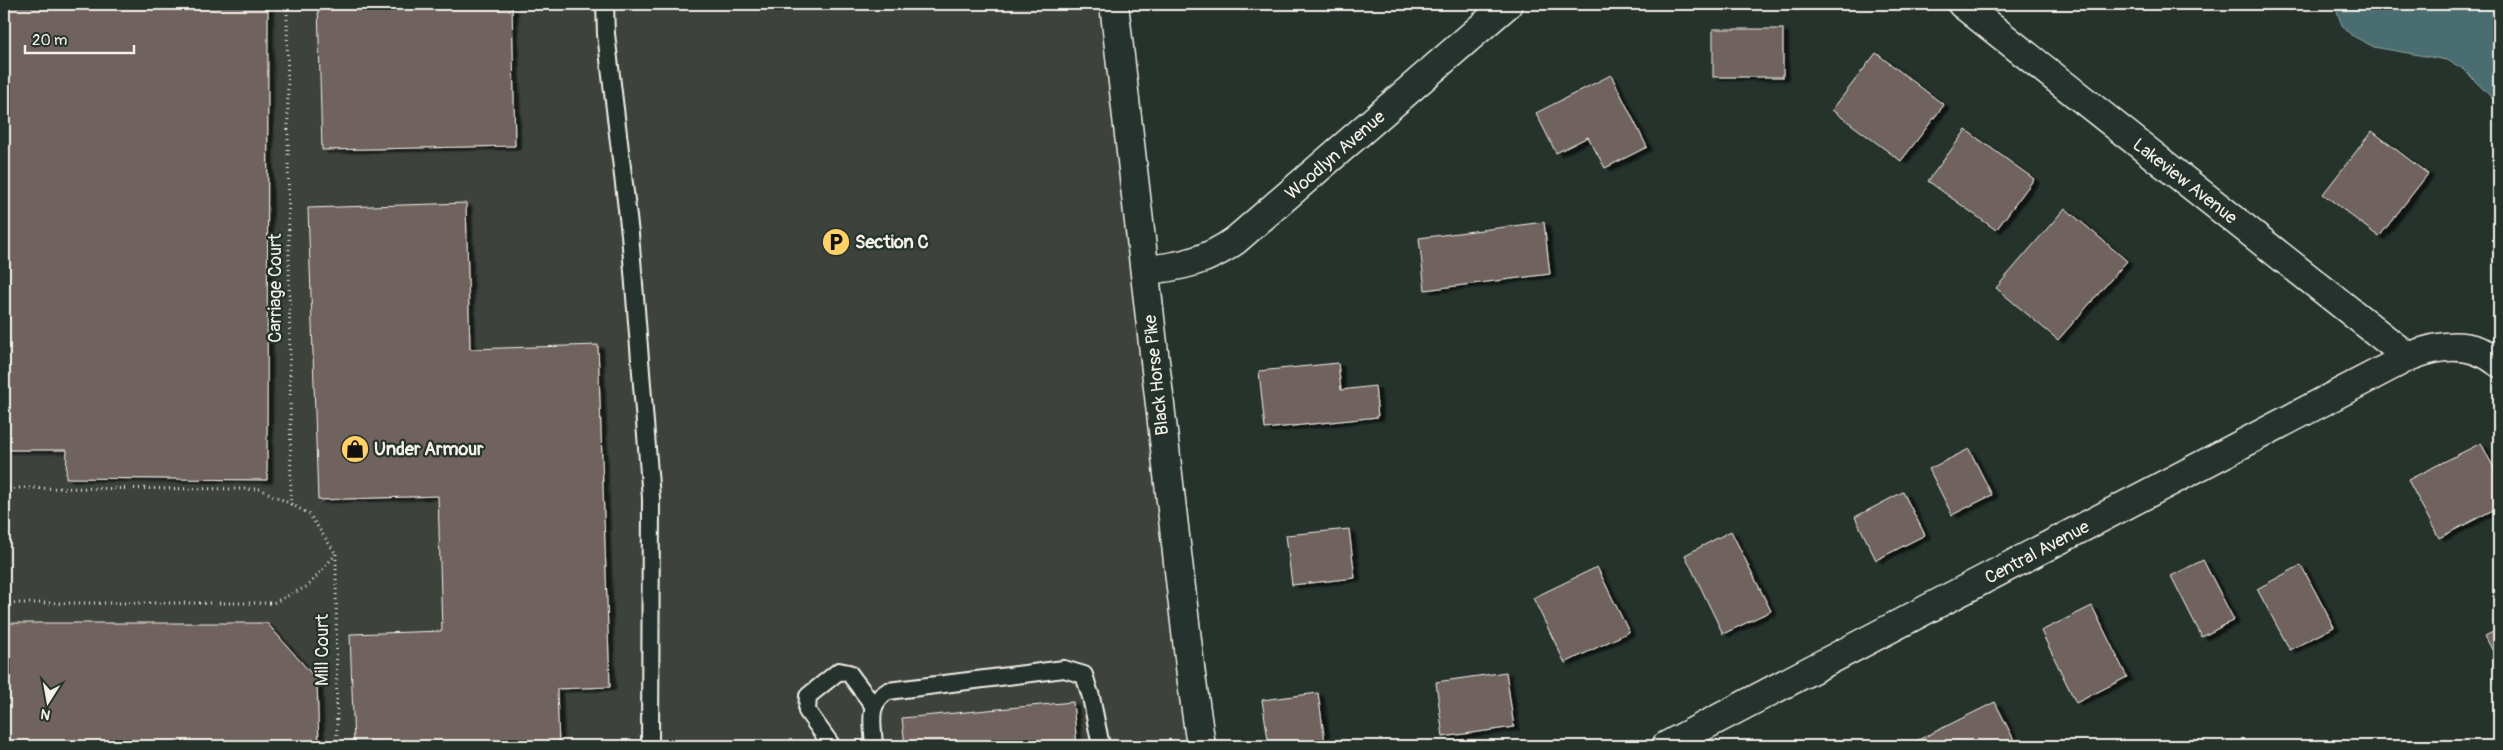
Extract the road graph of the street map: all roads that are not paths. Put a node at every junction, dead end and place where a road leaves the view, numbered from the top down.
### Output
1 (605, 4) edge
2 (1114, 4) edge
3 (1508, 4) edge
4 (1962, 4) edge
5 (1144, 270) junction
6 (2408, 357) junction
7 (2499, 364) edge
8 (873, 705) junction
9 (650, 746) edge
10 (832, 746) edge
11 (874, 746) edge
12 (1101, 746) edge
13 (1201, 746) edge
14 (1666, 746) edge

1 - 9 lane
2 - 5 street, Black Horse Pike
3 - 5 street, Woodlyn Avenue
4 - 6 street, Lakeview Avenue
5 - 13 street, Black Horse Pike
6 - 7 street, Central Avenue
6 - 14 street, Central Avenue
8 - 10 lane
8 - 11 lane
8 - 12 lane

